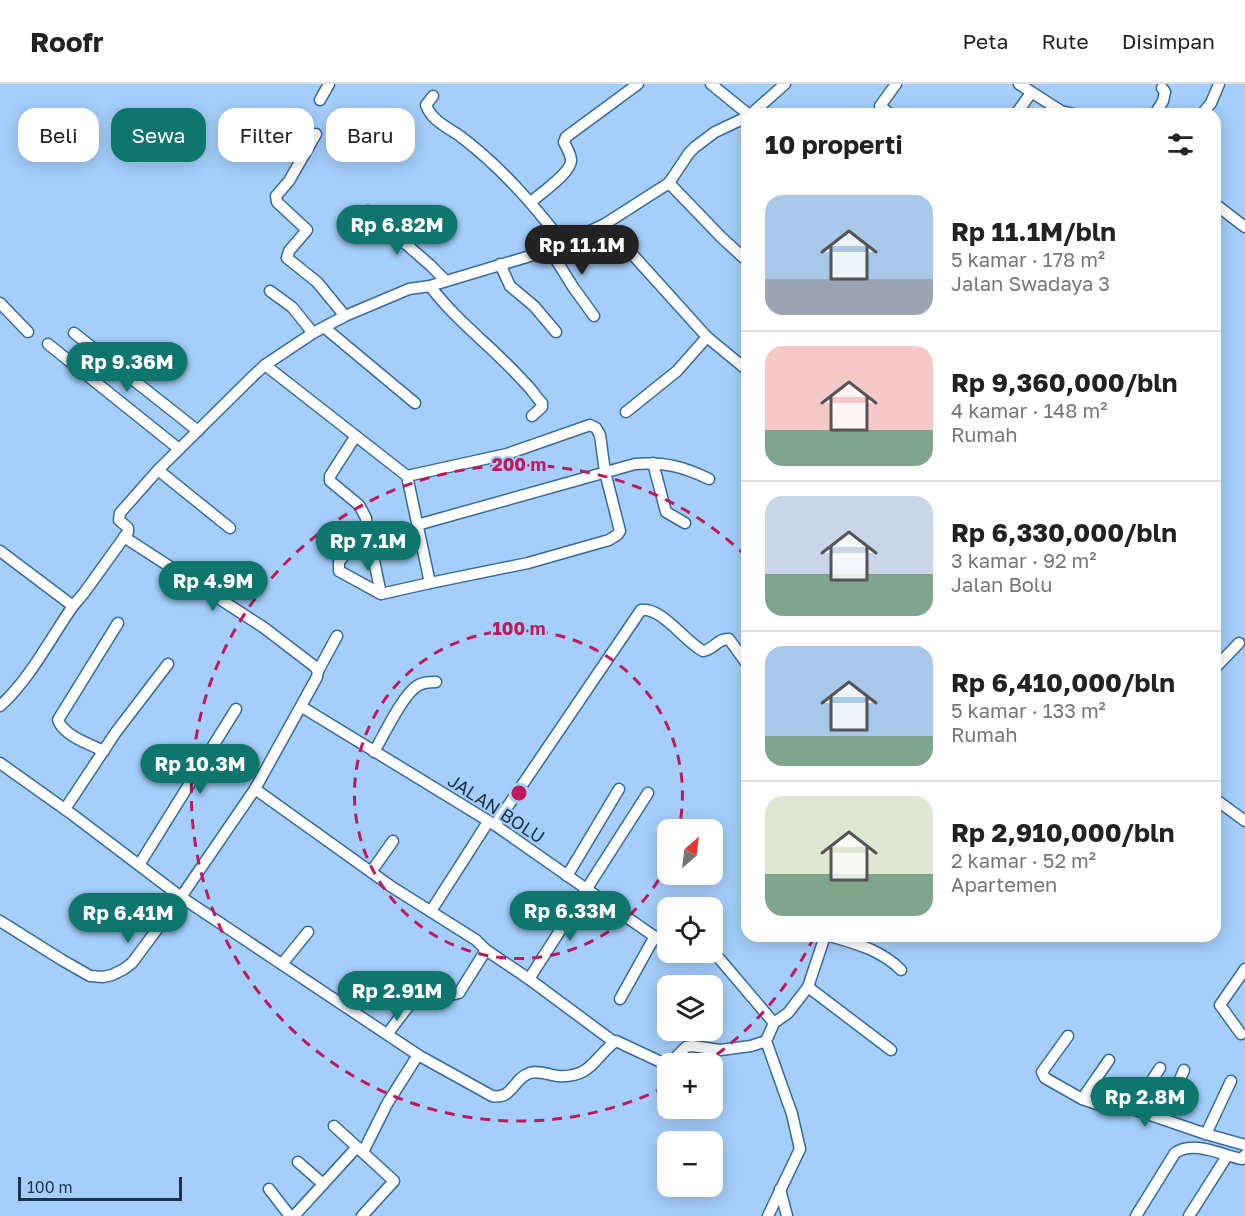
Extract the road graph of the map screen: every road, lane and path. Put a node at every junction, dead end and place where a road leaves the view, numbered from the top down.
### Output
1 (329, 84) edge
2 (638, 84) edge
3 (711, 84) edge
4 (785, 84) edge
5 (896, 84) edge
6 (1019, 84) edge
7 (1220, 84) edge
8 (1162, 88) dead end
9 (1031, 93) junction
10 (433, 96) dead end
11 (320, 100) dead end
12 (741, 108) edge
13 (757, 108) edge
14 (882, 108) edge
15 (1020, 108) edge
16 (1054, 108) edge
17 (1158, 108) edge
18 (1207, 108) edge
19 (741, 119) edge
20 (316, 134) dead end
21 (669, 183) junction
22 (531, 202) junction
23 (1221, 210) edge
24 (368, 211) dead end
25 (605, 224) junction
26 (1245, 227) edge
27 (564, 244) junction
28 (550, 250) junction
29 (741, 255) edge
30 (500, 264) junction
31 (446, 281) junction
32 (430, 286) junction
33 (270, 291) dead end
34 (0, 303) edge
35 (345, 316) junction
36 (594, 316) dead end
37 (325, 328) junction
38 (28, 332) dead end
39 (556, 332) dead end
40 (74, 333) dead end
41 (313, 333) junction
42 (707, 337) junction
43 (48, 344) dead end
44 (741, 365) edge
45 (265, 366) junction
46 (415, 403) dead end
47 (626, 412) dead end
48 (532, 416) dead end
49 (198, 431) junction
50 (355, 437) junction
51 (179, 449) junction
52 (653, 463) junction
53 (158, 470) junction
54 (605, 472) junction
55 (407, 476) junction
56 (709, 479) dead end
57 (685, 523) dead end
58 (417, 525) junction
59 (368, 526) junction
60 (230, 528) dead end
61 (124, 537) junction
62 (0, 551) edge
63 (430, 583) junction
64 (381, 594) junction
65 (73, 606) junction
66 (118, 623) dead end
67 (337, 636) dead end
68 (1239, 643) dead end
69 (741, 656) edge
70 (1221, 662) edge
71 (168, 664) dead end
72 (318, 671) junction
73 (436, 682) dead end
74 (0, 706) edge
75 (302, 707) junction
76 (236, 709) dead end
77 (104, 751) junction
78 (374, 752) junction
79 (0, 763) edge
80 (255, 789) junction
81 (619, 789) dead end
82 (648, 793) dead end
83 (1221, 803) edge
84 (65, 809) junction
85 (1245, 820) edge
86 (491, 824) junction
87 (393, 841) dead end
88 (140, 865) junction
89 (370, 872) junction
90 (567, 876) junction
91 (587, 890) junction
92 (181, 897) junction
93 (431, 911) junction
94 (0, 921) edge
95 (308, 932) dead end
96 (654, 938) junction
97 (657, 940) edge
98 (823, 942) edge
99 (849, 942) edge
100 (486, 950) junction
101 (723, 963) edge
102 (282, 964) junction
103 (1245, 969) edge
104 (902, 970) dead end
105 (530, 979) junction
106 (808, 987) junction
107 (620, 999) dead end
108 (774, 1023) junction
109 (388, 1033) junction
110 (1241, 1034) dead end
111 (1068, 1036) dead end
112 (766, 1041) junction
113 (614, 1042) junction
114 (891, 1050) dead end
115 (418, 1055) junction
116 (1109, 1060) dead end
117 (1160, 1068) dead end
118 (1184, 1070) dead end
119 (1231, 1081) dead end
120 (1082, 1100) junction
121 (1133, 1109) junction
122 (1163, 1119) junction
123 (334, 1126) dead end
124 (1206, 1134) junction
125 (1245, 1145) edge
126 (360, 1150) junction
127 (1245, 1155) edge
128 (1227, 1156) junction
129 (298, 1162) dead end
130 (323, 1184) junction
131 (269, 1188) dead end
132 (780, 1188) junction
133 (292, 1216) edge
134 (362, 1216) edge
135 (768, 1216) edge
136 (787, 1216) edge
137 (1136, 1216) edge
138 (1189, 1216) edge

1 - 11 street
2 - 22 street
3 - 12 street
4 - 13 street
5 - 14 street
6 - 9 street
7 - 18 street
8 - 17 street
9 - 15 street
9 - 16 street
10 - 22 street
19 - 21 street
20 - 35 street
21 - 25 street
21 - 29 street
22 - 27 street
23 - 26 street
24 - 31 street
25 - 27 street
25 - 42 street
27 - 28 street
28 - 30 street
28 - 36 street
30 - 31 street
30 - 39 street
31 - 32 street
32 - 35 street
32 - 48 street
33 - 41 street
34 - 38 street
35 - 37 street
37 - 41 street
37 - 46 street
40 - 49 street
41 - 45 street
42 - 44 street
42 - 47 street
43 - 51 street
45 - 49 street
45 - 50 street
49 - 51 street
50 - 55 street
50 - 59 street
51 - 53 street
52 - 54 street
52 - 56 street
52 - 57 street
53 - 60 street
53 - 61 street
54 - 55 street
54 - 58 street
54 - 63 street
55 - 58 street
58 - 63 street
59 - 64 street
59 - 64 street
61 - 65 street
61 - 72 street
62 - 65 street
63 - 64 street
65 - 74 street
66 - 77 street
67 - 72 street
68 - 70 street
69 - 86 street
71 - 77 street
72 - 75 street
73 - 78 street
75 - 78 street, JALAN BOLU
75 - 80 street
76 - 88 street
77 - 84 street
78 - 86 street, JALAN BOLU
79 - 84 street
80 - 89 street
80 - 92 street
81 - 90 street
82 - 91 street
83 - 85 street
84 - 88 street
86 - 90 street, JALAN BOLU
86 - 93 street
87 - 89 street
88 - 92 street
89 - 93 street
90 - 91 street, JALAN BOLU
91 - 96 street, JALAN BOLU
91 - 105 street
92 - 94 street
92 - 102 street
93 - 100 street
95 - 102 street
96 - 97 street, JALAN BOLU
96 - 107 street
98 - 106 street
99 - 104 street
100 - 105 street
100 - 109 street
101 - 108 street
102 - 109 street
103 - 110 street
105 - 113 street
106 - 108 street
106 - 114 street
108 - 112 street
109 - 115 street
111 - 120 street
112 - 113 street
112 - 132 street
113 - 115 street
115 - 126 street
116 - 120 street
117 - 121 street
118 - 122 street
119 - 124 street
120 - 121 street
121 - 122 street
122 - 124 street
123 - 126 street
124 - 125 street
126 - 130 street
126 - 134 street
127 - 128 street
128 - 137 street
128 - 138 street
129 - 130 street
130 - 133 street
131 - 133 street
132 - 135 street
132 - 136 street

